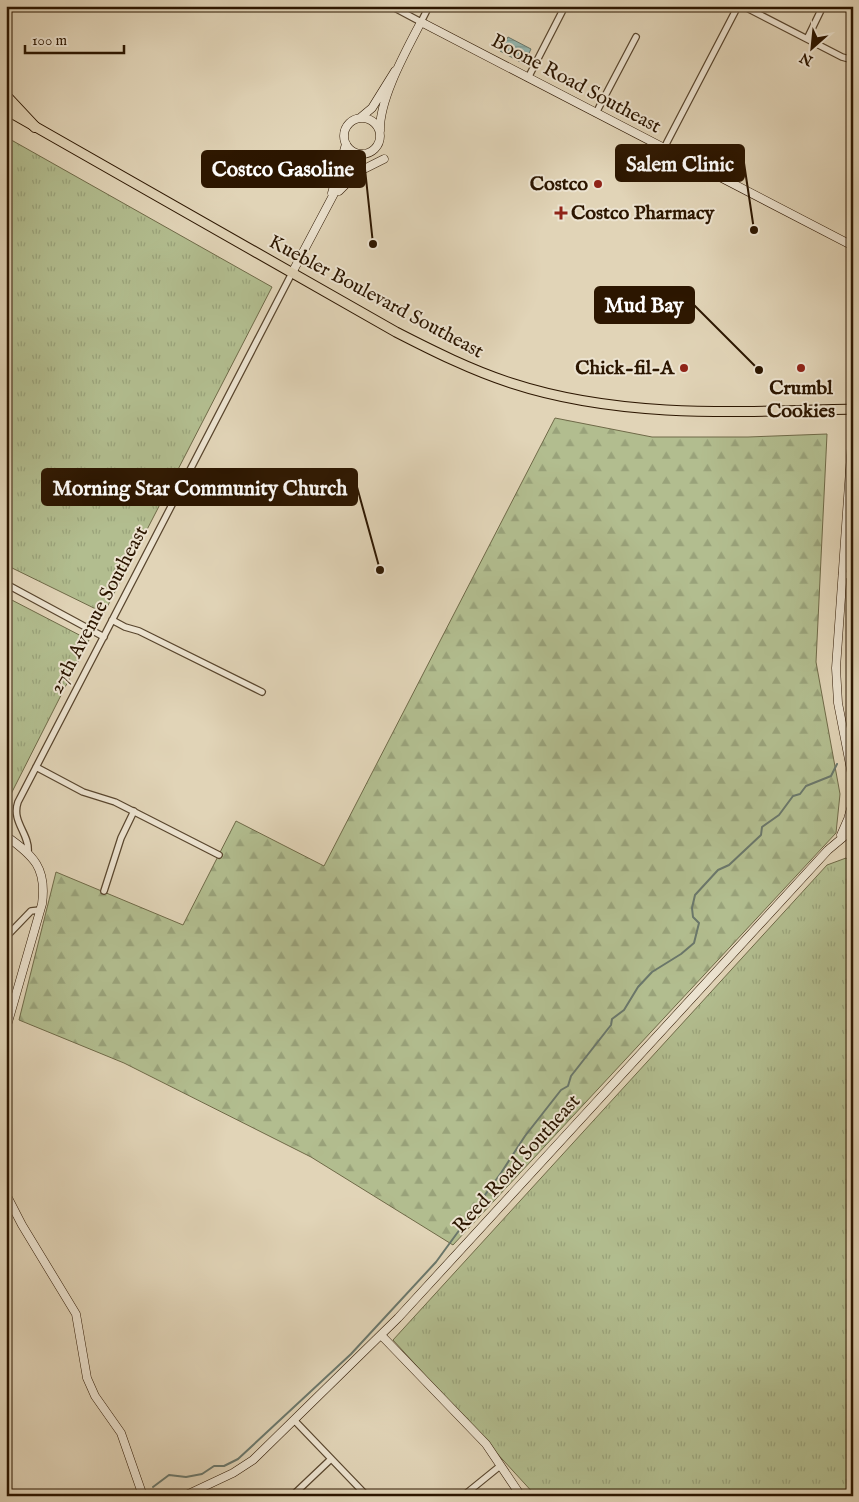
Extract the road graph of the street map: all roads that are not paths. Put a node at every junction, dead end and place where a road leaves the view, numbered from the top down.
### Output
1 (391, 6) edge
2 (430, 6) edge
3 (565, 6) edge
4 (738, 6) edge
5 (744, 6) edge
6 (823, 6) edge
7 (421, 22) junction
8 (636, 37) dead end
9 (807, 39) junction
10 (853, 60) edge
11 (398, 68) junction
12 (528, 78) junction
13 (6, 96) edge
14 (6, 110) edge
15 (596, 113) junction
16 (360, 118) junction
17 (35, 127) junction
18 (380, 132) junction
19 (346, 144) junction
20 (664, 148) junction
21 (364, 154) junction
22 (384, 159) dead end
23 (330, 200) junction
24 (853, 246) edge
25 (292, 273) junction
26 (853, 409) edge
27 (853, 427) edge
28 (842, 574) junction
29 (853, 577) edge
30 (6, 584) edge
31 (112, 620) junction
32 (104, 636) junction
33 (262, 692) dead end
34 (36, 767) junction
35 (853, 780) edge
36 (853, 802) edge
37 (134, 812) junction
38 (853, 829) edge
39 (6, 836) edge
40 (853, 837) edge
41 (838, 839) junction
42 (28, 852) junction
43 (218, 855) dead end
44 (104, 891) dead end
45 (40, 910) junction
46 (6, 937) edge
47 (6, 1029) edge
48 (6, 1194) edge
49 (381, 1335) junction
50 (294, 1420) junction
51 (331, 1459) junction
52 (500, 1466) junction
53 (143, 1496) edge
54 (184, 1496) edge
55 (292, 1496) edge
56 (367, 1496) edge
57 (463, 1496) edge
58 (521, 1496) edge

1 - 7 street, Boone Road Southeast
2 - 7 street
3 - 12 street
4 - 20 street
5 - 9 street
6 - 9 street
7 - 11 street
7 - 12 street, Boone Road Southeast
8 - 15 street
9 - 10 street
11 - 16 street
11 - 18 street
12 - 15 street, Boone Road Southeast
13 - 17 highway
14 - 17 main road, Kuebler Boulevard Southeast
15 - 20 street, Boone Road Southeast
16 - 18 street
16 - 19 street
17 - 25 main road, Kuebler Boulevard Southeast
18 - 21 street
19 - 21 street
19 - 23 street, 27th Avenue Southeast
20 - 24 street, Boone Road Southeast
21 - 23 street, 27th Avenue Southeast
22 - 23 street
23 - 25 street, 27th Avenue Southeast
25 - 26 main road, Kuebler Boulevard Southeast
25 - 31 street, 27th Avenue Southeast
27 - 28 street
28 - 29 street
28 - 35 street
30 - 32 street
31 - 32 street, 27th Avenue Southeast
31 - 33 street
32 - 34 street, 27th Avenue Southeast
34 - 37 street
34 - 42 street, 27th Avenue Southeast
36 - 41 street
37 - 43 street
37 - 44 street
38 - 41 street, Reed Road Southeast
39 - 42 street
40 - 41 street
41 - 49 street, Reed Road Southeast
42 - 45 street
45 - 46 street
45 - 47 street
48 - 53 street
49 - 50 street, Reed Road Southeast
49 - 52 street
50 - 51 street
50 - 54 street, Reed Road Southeast
51 - 55 street
51 - 56 street
52 - 57 street
52 - 58 street

